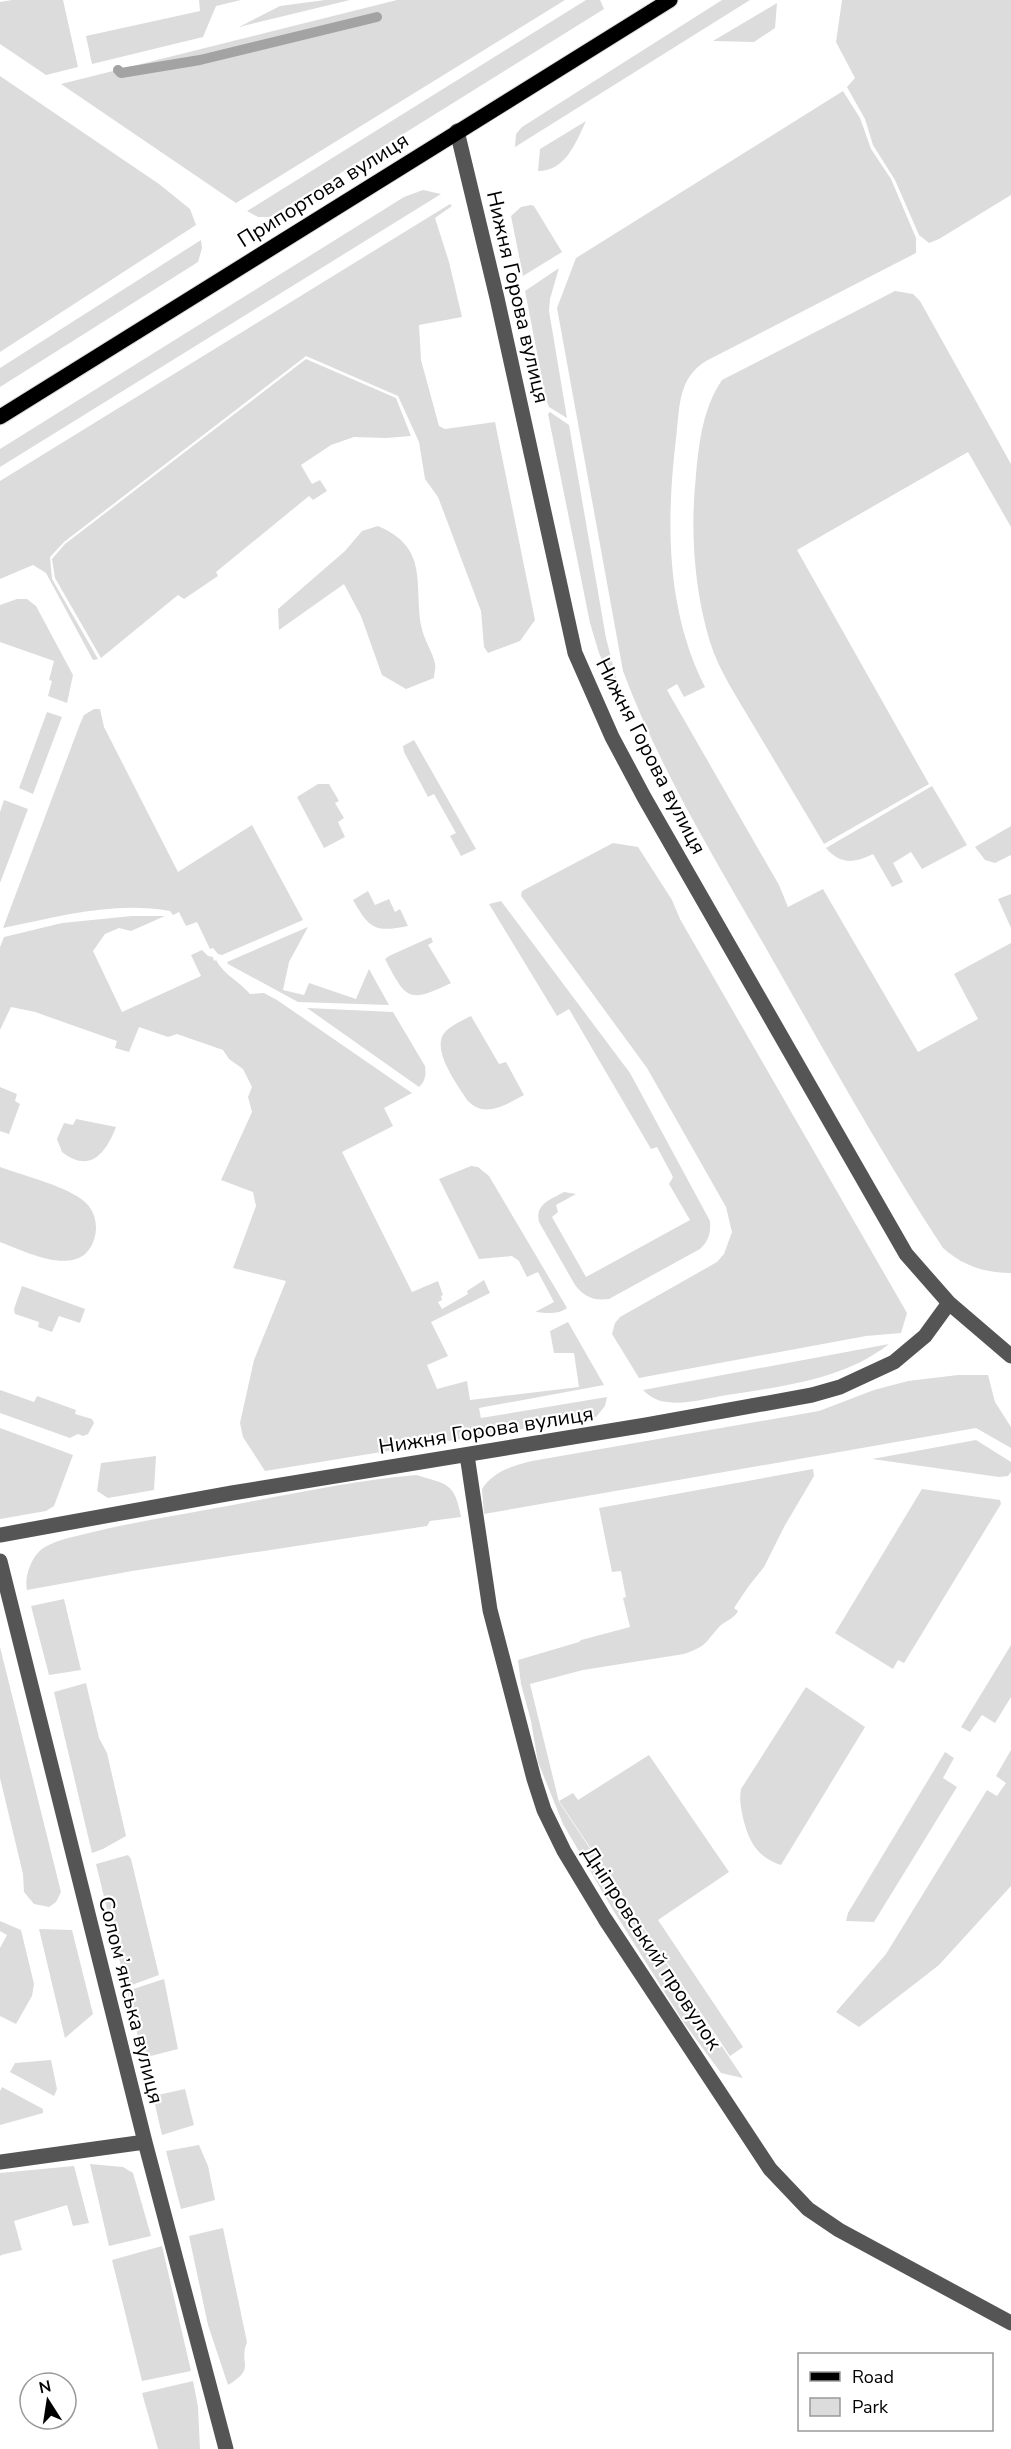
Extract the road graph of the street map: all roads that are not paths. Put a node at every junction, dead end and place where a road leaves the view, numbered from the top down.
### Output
1 (670, 0) edge
2 (457, 131) junction
3 (0, 417) edge
4 (949, 1303) junction
5 (1011, 1356) edge
6 (467, 1455) junction
7 (0, 1535) edge
8 (0, 1561) edge
9 (145, 2142) junction
10 (0, 2162) edge
11 (1011, 2323) edge
12 (226, 2449) edge

1 - 2 main road, Припортова вулиця
2 - 3 main road, Припортова вулиця
2 - 4 street, Нижня Горова вулиця
4 - 5 street, Нижня Горова вулиця
4 - 6 street, Нижня Горова вулиця
6 - 7 street, Нижня Горова вулиця
6 - 11 street, Дніпровський провулок
8 - 9 street, Соломʼянська вулиця
9 - 10 street
9 - 12 street, Соломʼянська вулиця

